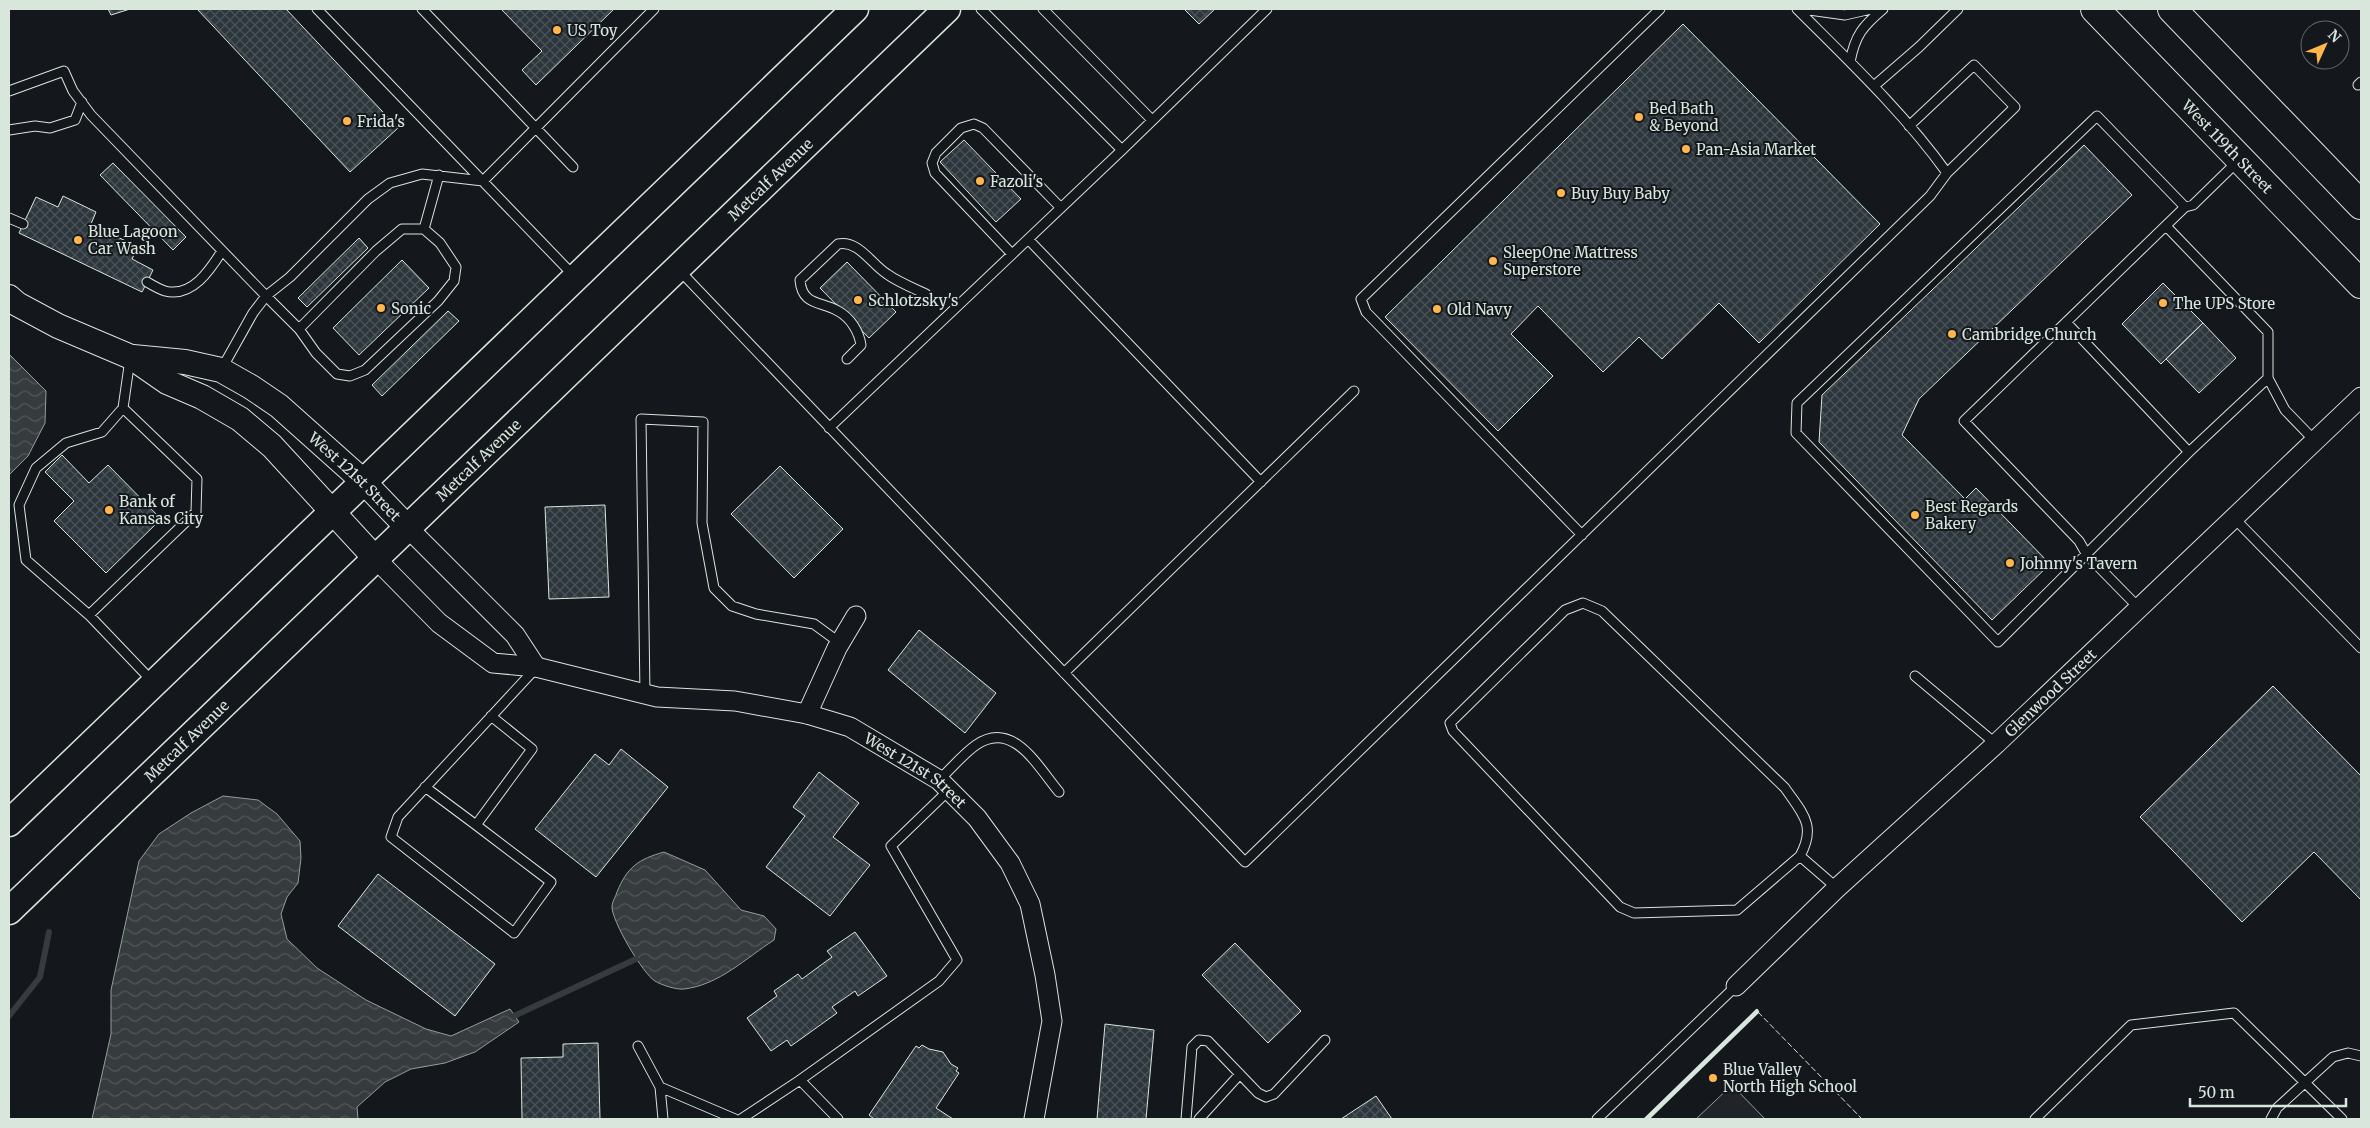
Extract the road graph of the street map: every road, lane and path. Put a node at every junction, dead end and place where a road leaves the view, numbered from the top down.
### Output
1 (317, 9) edge
2 (422, 9) edge
3 (654, 9) edge
4 (855, 9) edge
5 (947, 9) edge
6 (982, 9) edge
7 (1043, 9) edge
8 (1267, 9) edge
9 (1660, 9) edge
10 (1796, 9) edge
11 (1802, 9) edge
12 (1871, 9) edge
13 (1883, 9) edge
14 (1958, 9) edge
15 (2095, 9) edge
16 (2172, 9) edge
17 (1850, 62) junction
18 (1874, 86) junction
19 (9, 91) edge
20 (82, 102) junction
21 (1152, 120) junction
22 (1909, 126) junction
23 (536, 128) junction
24 (9, 130) edge
25 (1122, 150) junction
26 (2240, 159) junction
27 (574, 167) dead end
28 (1947, 173) junction
29 (439, 175) junction
30 (482, 181) junction
31 (2361, 205) edge
32 (2185, 207) junction
33 (1061, 208) junction
34 (9, 218) edge
35 (23, 224) dead end
36 (2166, 226) junction
37 (424, 229) junction
38 (1028, 239) junction
39 (222, 251) junction
40 (1012, 254) junction
41 (676, 268) junction
42 (576, 277) junction
43 (147, 282) dead end
44 (2361, 284) edge
45 (926, 294) dead end
46 (266, 296) junction
47 (9, 297) edge
48 (2066, 322) junction
49 (299, 329) junction
50 (131, 357) junction
51 (847, 360) dead end
52 (221, 370) junction
53 (2268, 378) junction
54 (1354, 391) dead end
55 (2361, 397) edge
56 (123, 408) junction
57 (829, 428) junction
58 (2316, 441) junction
59 (2189, 452) junction
60 (364, 481) junction
61 (1261, 482) junction
62 (332, 511) junction
63 (2234, 518) junction
64 (407, 527) junction
65 (1582, 535) junction
66 (2087, 555) junction
67 (375, 558) junction
68 (2139, 608) junction
69 (89, 615) junction
70 (856, 616) dead end
71 (840, 643) junction
72 (2361, 648) edge
73 (536, 667) junction
74 (1064, 673) junction
75 (1915, 676) dead end
76 (154, 683) junction
77 (645, 694) junction
78 (806, 714) junction
79 (490, 716) junction
80 (1996, 744) junction
81 (944, 785) junction
82 (425, 787) junction
83 (1059, 792) dead end
84 (9, 823) edge
85 (476, 825) junction
86 (1800, 856) junction
87 (1837, 888) junction
88 (9, 910) edge
89 (1736, 986) joint
90 (1325, 1040) dead end
91 (638, 1046) dead end
92 (2361, 1056) edge
93 (1240, 1074) junction
94 (800, 1080) junction
95 (2305, 1083) junction
96 (660, 1087) junction
97 (663, 1119) edge
98 (736, 1119) edge
99 (741, 1119) edge
100 (838, 1119) edge
101 (1034, 1119) edge
102 (1186, 1119) edge
103 (1199, 1119) edge
104 (1597, 1119) edge
105 (2035, 1119) edge
106 (2271, 1119) edge
107 (2342, 1119) edge

1 - 30 lane
2 - 23 lane
3 - 23 lane
4 - 42 main road
5 - 41 main road, Metcalf Avenue
6 - 25 lane
7 - 21 lane
8 - 21 lane
9 - 65 lane
10 - 17 lane
11 - 12 lane
13 - 17 lane
14 - 18 lane
15 - 26 main road, West 119th Street
16 - 31 main road
17 - 18 lane
18 - 22 lane
19 - 20 lane
20 - 24 lane
20 - 39 lane
21 - 25 lane
22 - 28 lane
22 - 28 lane
23 - 27 lane
23 - 30 lane
25 - 33 lane
26 - 32 lane
26 - 44 main road, West 119th Street
28 - 65 lane
29 - 30 lane
29 - 37 lane
29 - 46 lane
30 - 42 lane
32 - 36 lane
32 - 66 lane
33 - 38 lane
33 - 40 lane
34 - 35 lane
36 - 48 lane
36 - 53 lane
37 - 49 lane
37 - 49 lane
38 - 40 lane
38 - 61 lane
39 - 43 lane
39 - 46 lane
40 - 57 lane
41 - 57 lane
41 - 64 main road, Metcalf Avenue
42 - 60 main road
45 - 51 lane
46 - 49 lane
46 - 52 lane
47 - 50 street, West 121st Street
48 - 59 lane
48 - 66 lane
50 - 52 street, West 121st Street
50 - 56 lane
50 - 62 street, West 121st Street
52 - 60 street, West 121st Street
53 - 58 lane
53 - 59 lane
54 - 61 lane
55 - 58 street, Glenwood Street
56 - 69 lane
56 - 69 lane
57 - 74 lane
58 - 63 street, Glenwood Street
59 - 66 lane
60 - 62 main road
60 - 64 street, West 121st Street
61 - 74 lane
62 - 67 street, West 121st Street
62 - 76 main road
63 - 68 street, Glenwood Street
63 - 72 lane
64 - 67 main road, Metcalf Avenue
64 - 73 street, West 121st Street
65 - 74 lane
66 - 68 lane
67 - 73 street, West 121st Street
67 - 88 main road, Metcalf Avenue
68 - 80 street, Glenwood Street
69 - 76 lane
70 - 71 street
71 - 77 lane
71 - 78 street
73 - 77 street, West 121st Street
73 - 79 lane
75 - 80 lane
76 - 84 main road
77 - 78 street, West 121st Street
78 - 81 street, West 121st Street
79 - 82 lane
79 - 85 lane
80 - 87 street, Glenwood Street
81 - 83 lane
81 - 94 lane
81 - 101 street, West 121st Street
82 - 85 lane
82 - 85 lane
86 - 86 lane
86 - 87 lane
87 - 89 street, Glenwood Street
89 - 104 lane
90 - 93 lane
91 - 96 lane
92 - 95 lane
93 - 102 lane
93 - 103 lane
94 - 99 lane
94 - 100 lane
95 - 105 lane
95 - 106 lane
95 - 107 lane
96 - 97 lane
96 - 98 lane

